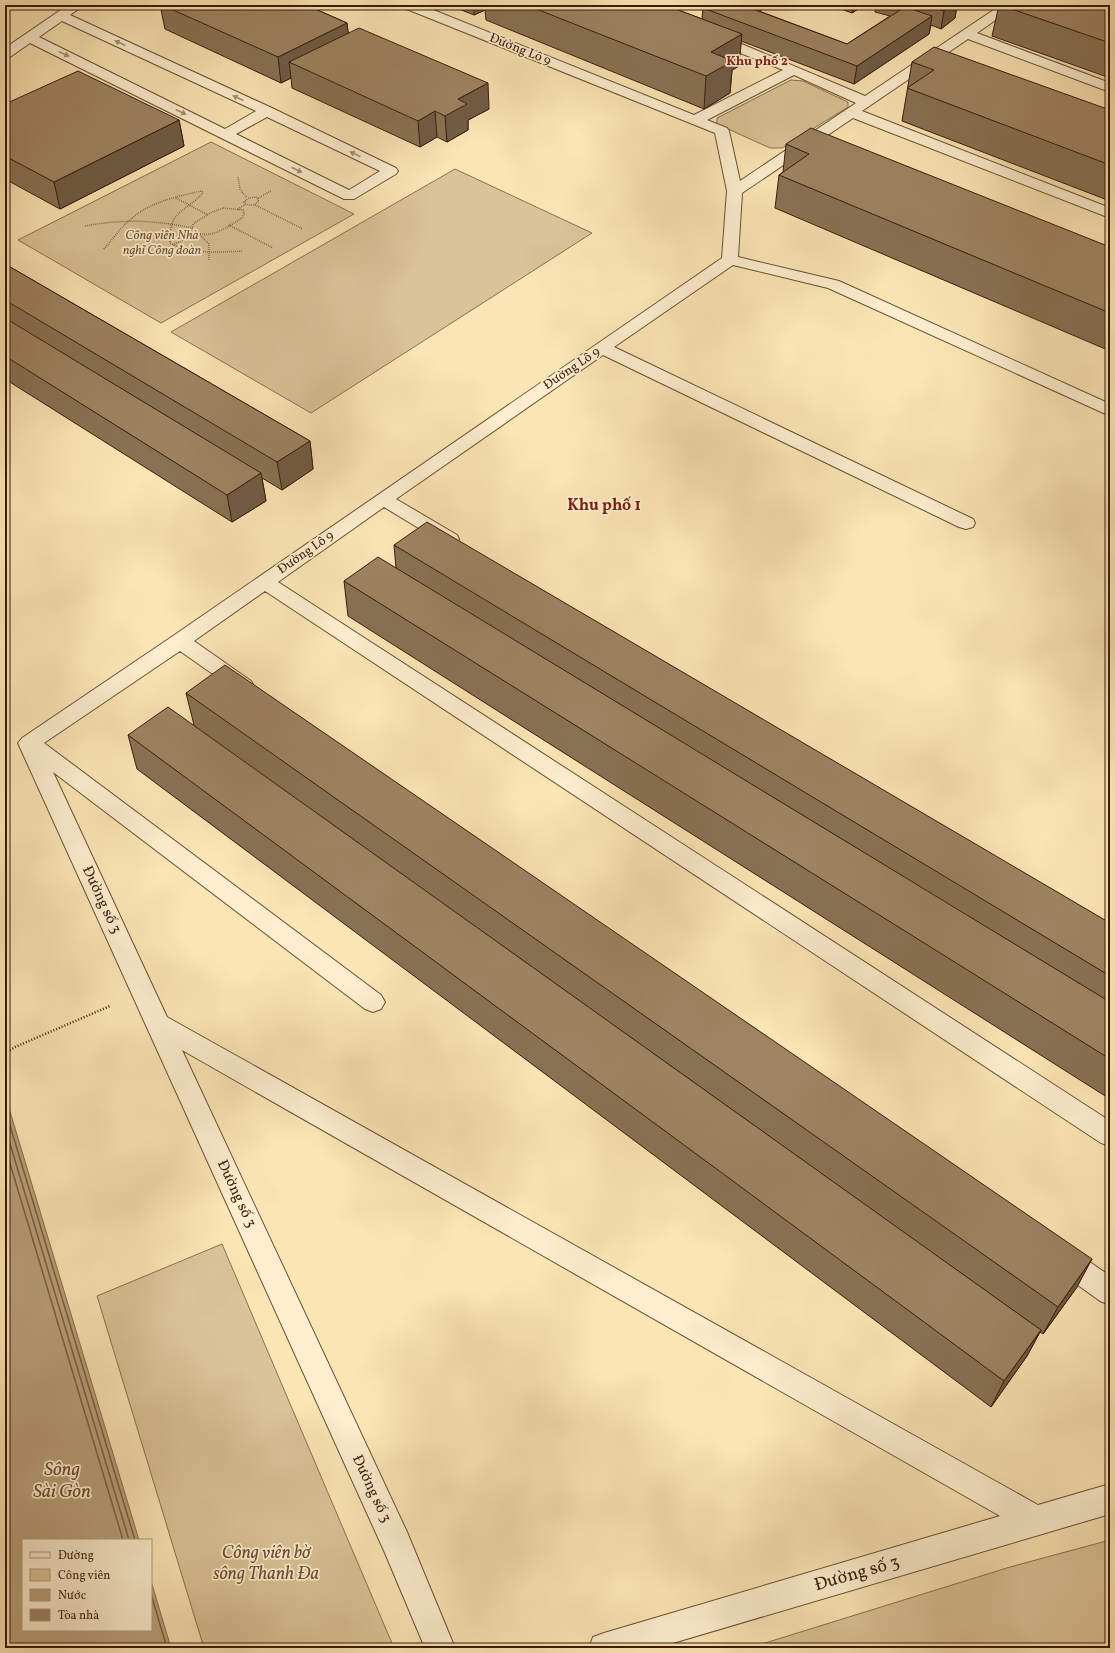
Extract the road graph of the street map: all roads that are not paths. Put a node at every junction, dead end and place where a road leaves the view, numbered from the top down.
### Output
1 (77, 5) edge
2 (409, 5) edge
3 (1010, 5) edge
4 (61, 16) junction
5 (703, 33) edge
6 (967, 34) junction
7 (29, 37) junction
8 (5, 54) edge
9 (923, 63) junction
10 (938, 69) edge
11 (794, 70) junction
12 (1110, 88) edge
13 (866, 102) junction
14 (267, 111) junction
15 (851, 112) junction
16 (695, 120) junction
17 (226, 134) junction
18 (808, 142) junction
19 (822, 148) edge
20 (735, 191) junction
21 (1110, 213) edge
22 (730, 260) junction
23 (602, 348) junction
24 (1110, 411) edge
25 (382, 499) junction
26 (966, 523) dead end
27 (465, 548) edge
28 (265, 582) junction
29 (180, 641) junction
30 (258, 696) edge
31 (29, 743) junction
32 (373, 1002) dead end
33 (158, 1024) junction
34 (1110, 1135) edge
35 (1044, 1246) edge
36 (1110, 1292) edge
37 (1110, 1500) edge
38 (1037, 1521) junction
39 (440, 1648) edge
40 (604, 1648) edge

1 - 4 street
2 - 16 street, Đường Lô 9
3 - 6 street
4 - 7 street
14 -> 4 street
5 - 11 street
6 - 9 street
6 - 12 street
7 - 8 street
7 -> 17 street
9 - 10 street
9 - 13 street
11 - 13 street
11 - 16 street
13 - 15 street
14 - 17 street
17 -> 14 street
15 - 18 street
15 - 21 street
16 - 20 street, Đường Lô 9
18 - 19 street
18 - 20 street
20 - 22 street, Đường Lô 9
22 - 23 street, Đường Lô 9
22 - 24 street
23 - 25 street, Đường Lô 9
23 - 26 street
25 - 27 street
25 - 28 street, Đường Lô 9
28 - 29 street, Đường Lô 9
28 - 34 street
29 - 30 street
29 - 31 street, Đường Lô 9
31 - 32 street
31 - 33 street, Đường số 3
33 - 38 street
33 - 39 street, Đường số 3
35 - 36 street
37 - 38 street, Đường số 3
38 - 40 street, Đường số 3

